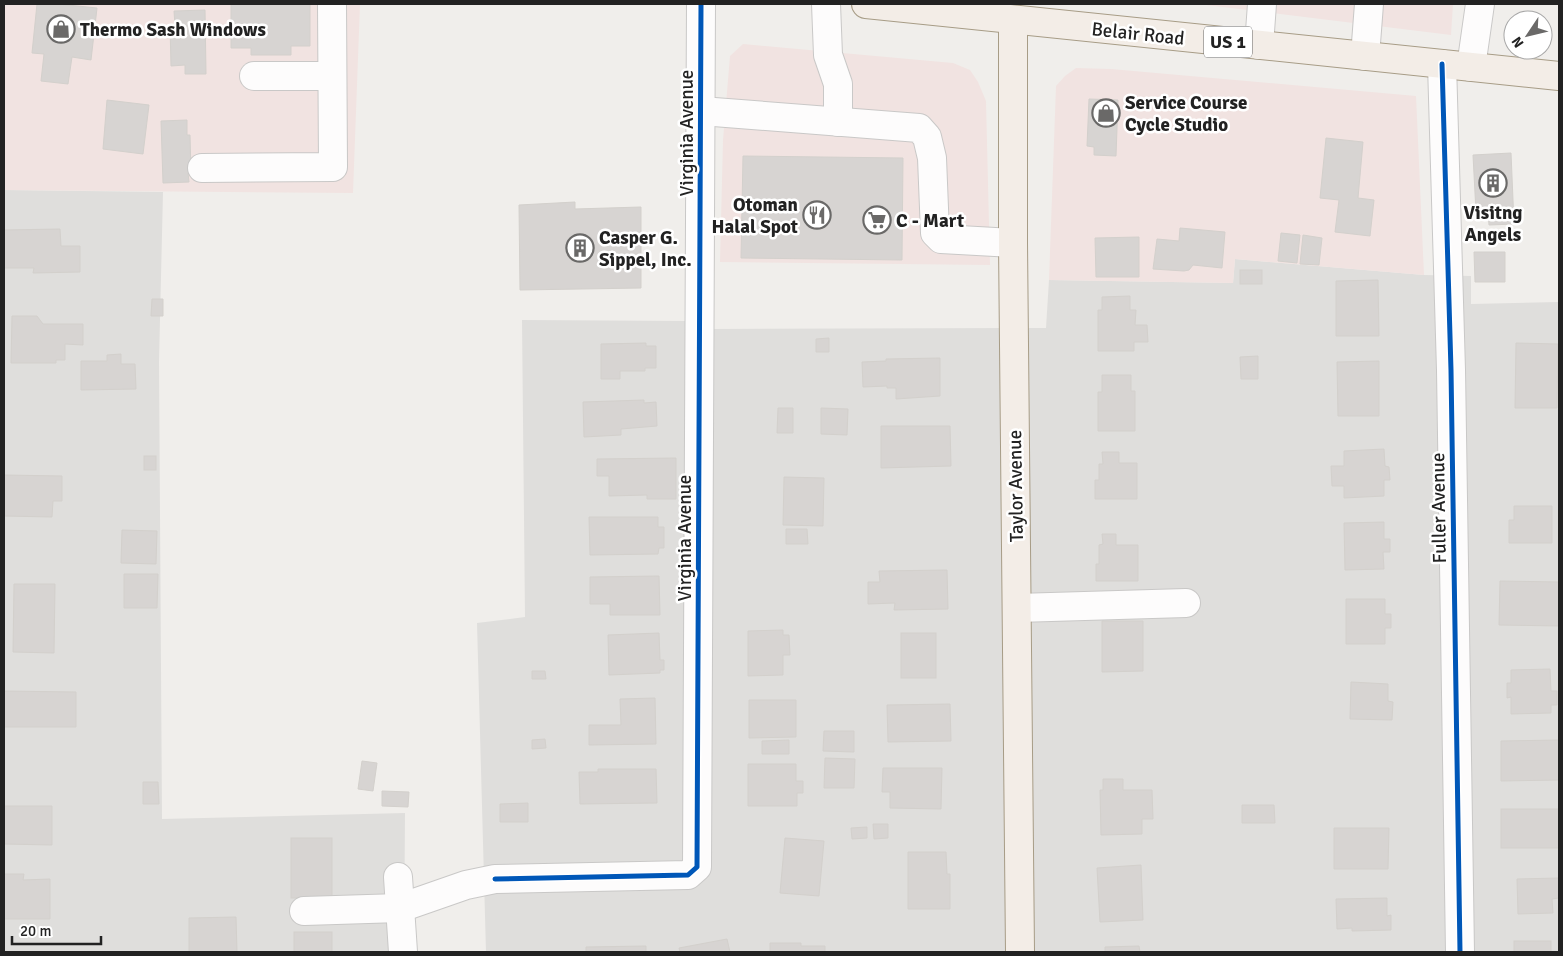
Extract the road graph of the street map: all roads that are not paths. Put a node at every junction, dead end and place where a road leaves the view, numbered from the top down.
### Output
1 (332, 4) edge
2 (702, 4) edge
3 (826, 4) edge
4 (866, 4) edge
5 (1262, 4) edge
6 (1369, 4) edge
7 (1480, 4) edge
8 (927, 7) edge
9 (1013, 20) junction
10 (1259, 45) junction
11 (1364, 56) junction
12 (1442, 64) junction
13 (1471, 67) junction
14 (254, 76) dead end
15 (332, 76) junction
16 (1559, 76) edge
17 (701, 111) junction
18 (838, 122) junction
19 (202, 168) dead end
20 (1013, 243) junction
21 (1186, 603) dead end
22 (1017, 608) junction
23 (398, 878) dead end
24 (400, 908) junction
25 (304, 911) dead end
26 (403, 952) edge
27 (1020, 952) edge
28 (1460, 952) edge

1 - 15 street
2 - 17 street, Virginia Avenue
3 - 18 street
4 - 8 main road, Belair Road / US 1
5 - 10 street
6 - 11 street
7 - 13 street
8 - 9 main road, Belair Road / US 1
9 - 10 main road, Belair Road / US 1
9 - 20 main road, Taylor Avenue
10 - 11 main road, Belair Road / US 1
11 - 12 main road, Belair Road / US 1
12 - 13 main road, Belair Road / US 1
12 - 28 street, Fuller Avenue
13 - 16 main road, Belair Road / US 1
14 - 15 street
15 - 19 street
17 - 18 street
17 - 24 street, Virginia Avenue
18 - 20 street
20 - 22 main road, Taylor Avenue
21 - 22 street
22 - 27 main road, Taylor Avenue
23 - 24 street
24 - 25 street, Virginia Avenue
24 - 26 street

